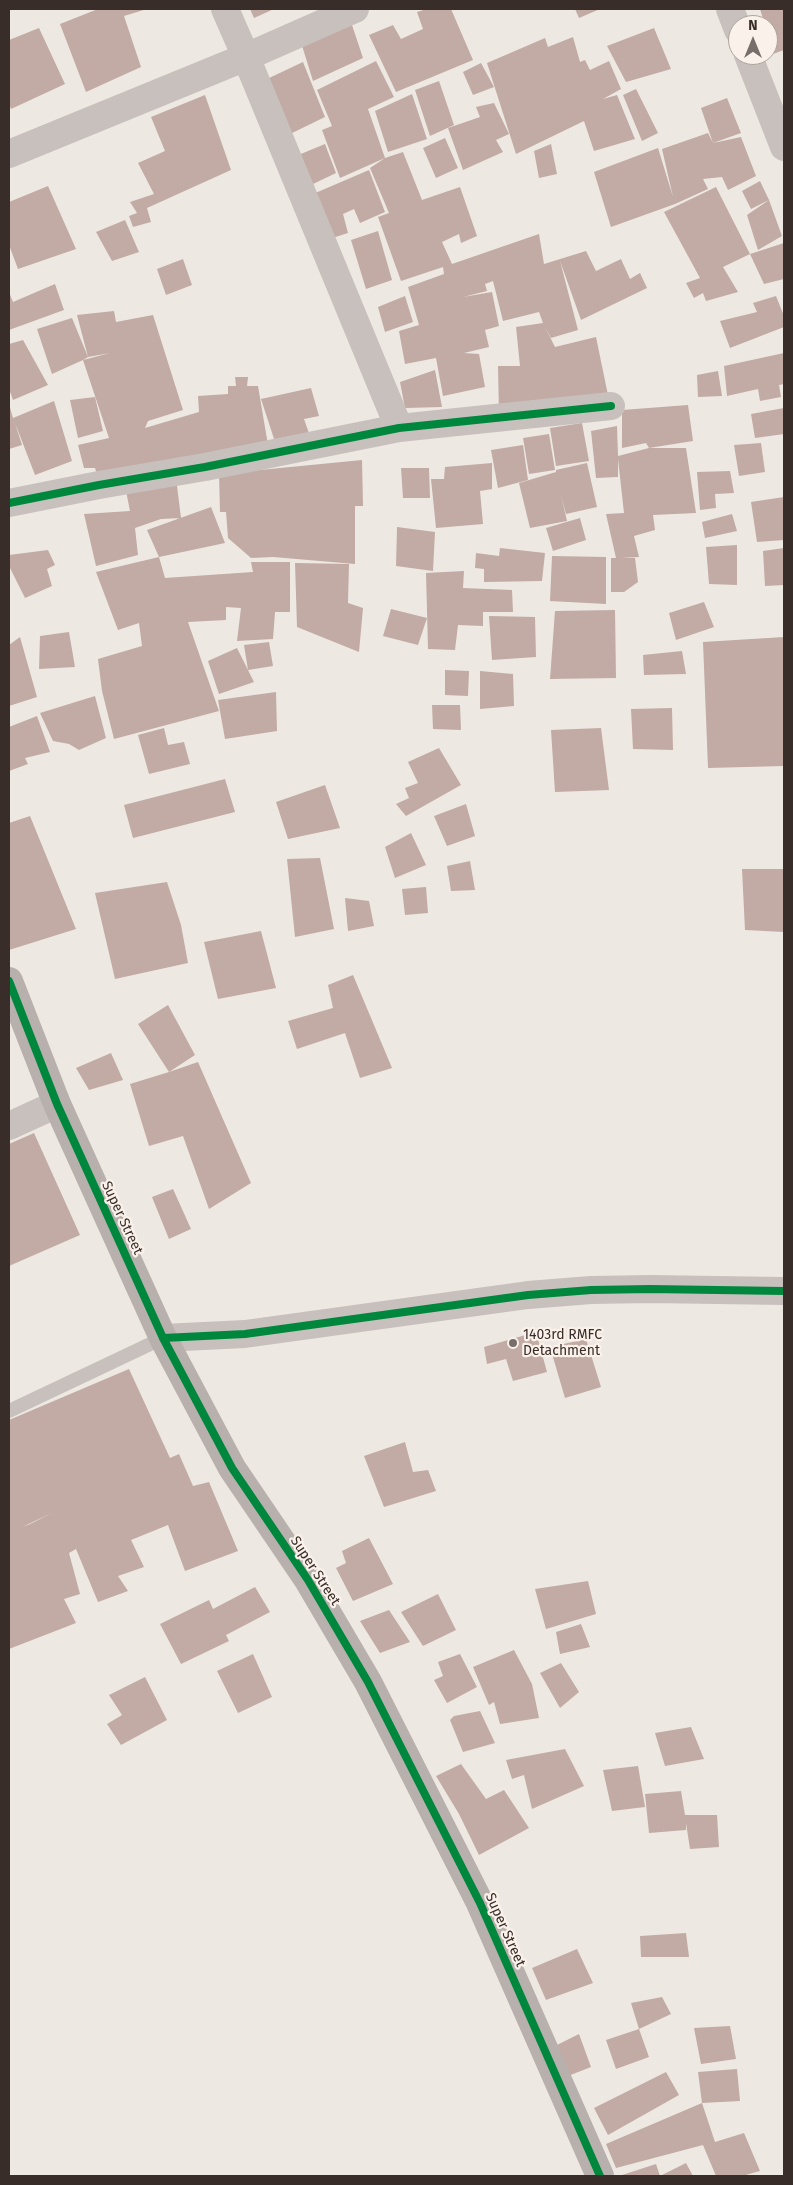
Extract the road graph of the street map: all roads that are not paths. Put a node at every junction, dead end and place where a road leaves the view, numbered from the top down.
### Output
1 (224, 9) edge
2 (355, 9) edge
3 (246, 57) junction
4 (752, 65) edge
5 (784, 147) edge
6 (9, 154) edge
7 (611, 406) dead end
8 (399, 428) junction
9 (9, 503) edge
10 (9, 981) edge
11 (56, 1104) junction
12 (9, 1126) edge
13 (784, 1291) edge
14 (163, 1338) junction
15 (9, 1411) edge
16 (600, 2176) edge

1 - 3 street
2 - 3 street
3 - 6 street
3 - 8 street
4 - 5 street
7 - 8 street
8 - 9 street
10 - 11 street, Super Street
11 - 12 street
11 - 14 street, Super Street
13 - 14 street
14 - 15 lane
14 - 16 street, Super Street

